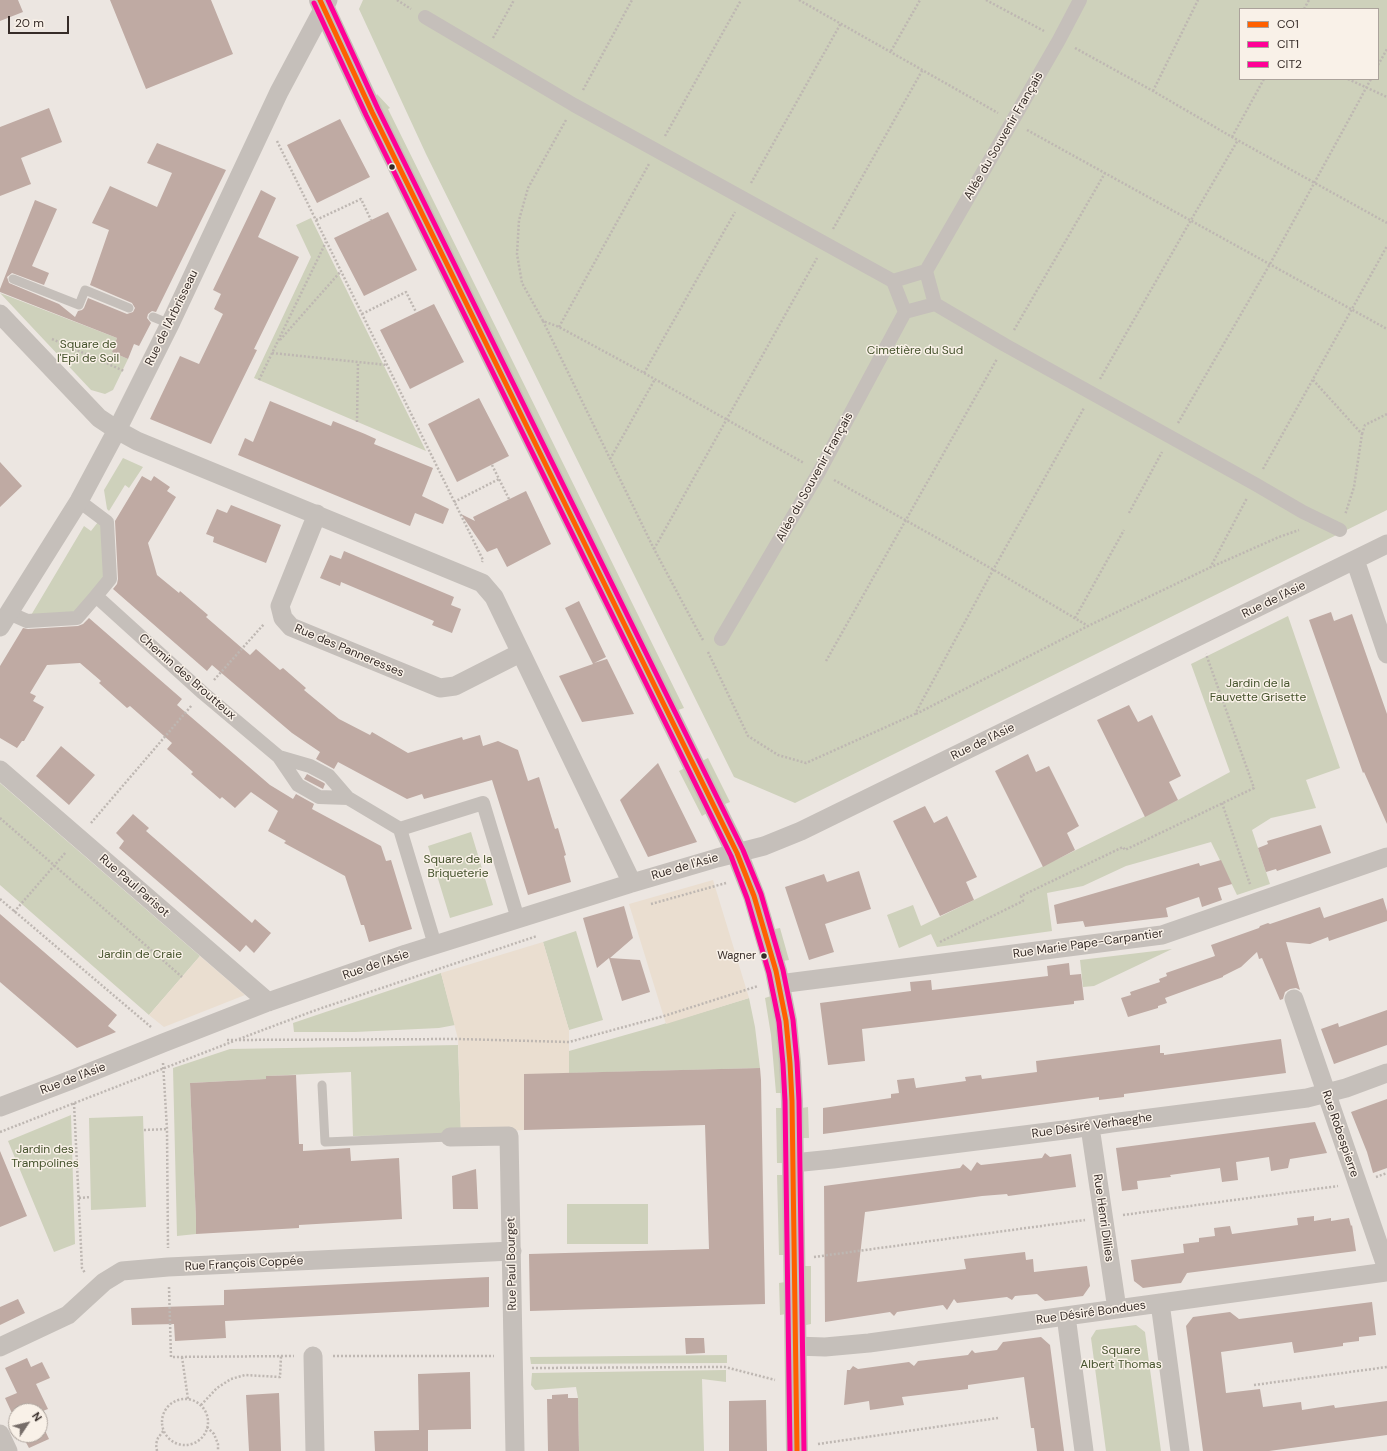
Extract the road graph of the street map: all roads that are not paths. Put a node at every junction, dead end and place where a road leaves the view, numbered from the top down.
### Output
1 (1080, 0) edge
2 (324, 3) edge
3 (425, 17) dead end
4 (926, 271) junction
5 (13, 279) dead end
6 (893, 281) junction
7 (935, 304) junction
8 (129, 308) dead end
9 (905, 312) junction
10 (0, 314) edge
11 (117, 430) junction
12 (79, 501) junction
13 (317, 514) junction
14 (1340, 530) road end
15 (1387, 544) edge
16 (1355, 560) junction
17 (96, 596) junction
18 (4, 620) edge
19 (721, 639) road end
20 (520, 653) junction
21 (1387, 654) edge
22 (279, 757) junction
23 (0, 770) edge
24 (348, 798) junction
25 (400, 829) junction
26 (727, 855) junction
27 (1387, 857) edge
28 (632, 883) junction
29 (518, 919) junction
30 (435, 945) junction
31 (765, 988) junction
32 (1294, 999) dead end
33 (268, 1002) junction
34 (1387, 1073) edge
35 (322, 1085) dead end
36 (1326, 1094) junction
37 (0, 1107) edge
38 (1090, 1127) junction
39 (450, 1137) joint
40 (793, 1163) junction
41 (512, 1251) junction
42 (1387, 1270) edge
43 (1160, 1303) junction
44 (1117, 1309) junction
45 (1066, 1316) junction
46 (795, 1346) junction
47 (0, 1347) edge
48 (313, 1356) road end
49 (0, 1434) edge
50 (8, 1451) edge
51 (315, 1451) edge
52 (515, 1451) edge
53 (797, 1451) edge
54 (1084, 1451) edge
55 (1180, 1451) edge

1 - 4 street, Allée du Souvenir Français
2 - 11 street, Rue de l'Arbrisseau
2 - 26 street
3 - 6 street
4 - 6 street
4 - 7 street
5 - 8 lane
6 - 9 street
7 - 9 street
7 - 14 street
9 - 19 street, Allée du Souvenir Français
10 - 11 street
11 - 12 street, Rue de l'Arbrisseau
11 - 13 street
12 - 17 street
12 - 18 street, Rue de l'Arbrisseau
13 - 20 street
13 - 20 street, Rue des Panneresses
15 - 16 street, Rue de l'Asie
16 - 21 street
16 - 26 street, Rue de l'Asie
17 - 18 street
17 - 22 street, Chemin des Broutteux
20 - 28 street
22 - 24 street, Chemin des Broutteux
22 - 24 street, Chemin des Broutteux
23 - 33 street, Rue Paul Parisot
24 - 25 street, Chemin des Broutteux
25 - 29 street
25 - 30 street
26 - 28 street, Rue de l'Asie
26 - 31 street
27 - 31 street, Rue Marie Pape-Carpantier
28 - 29 street, Rue de l'Asie
29 - 30 street, Rue de l'Asie
30 - 33 street, Rue de l'Asie
31 - 40 street
32 - 36 street, Rue Robespierre
33 - 37 street, Rue de l'Asie
34 - 36 street, Rue Désiré Verhaeghe
35 - 39 lane
36 - 38 street, Rue Désiré Verhaeghe
36 - 42 street, Rue Robespierre
38 - 40 street, Rue Désiré Verhaeghe
38 - 44 street, Rue Henri Dillies
39 - 41 street, Rue Paul Bourget
40 - 46 street
41 - 47 street, Rue François Coppée
41 - 52 street, Rue Paul Bourget
42 - 43 street, Rue Désiré Bondues
43 - 44 street, Rue Désiré Bondues
43 - 55 street
44 - 45 street, Rue Désiré Bondues
45 - 46 street, Rue Désiré Bondues
45 - 54 street
46 - 53 street
48 - 51 street
49 - 50 street

